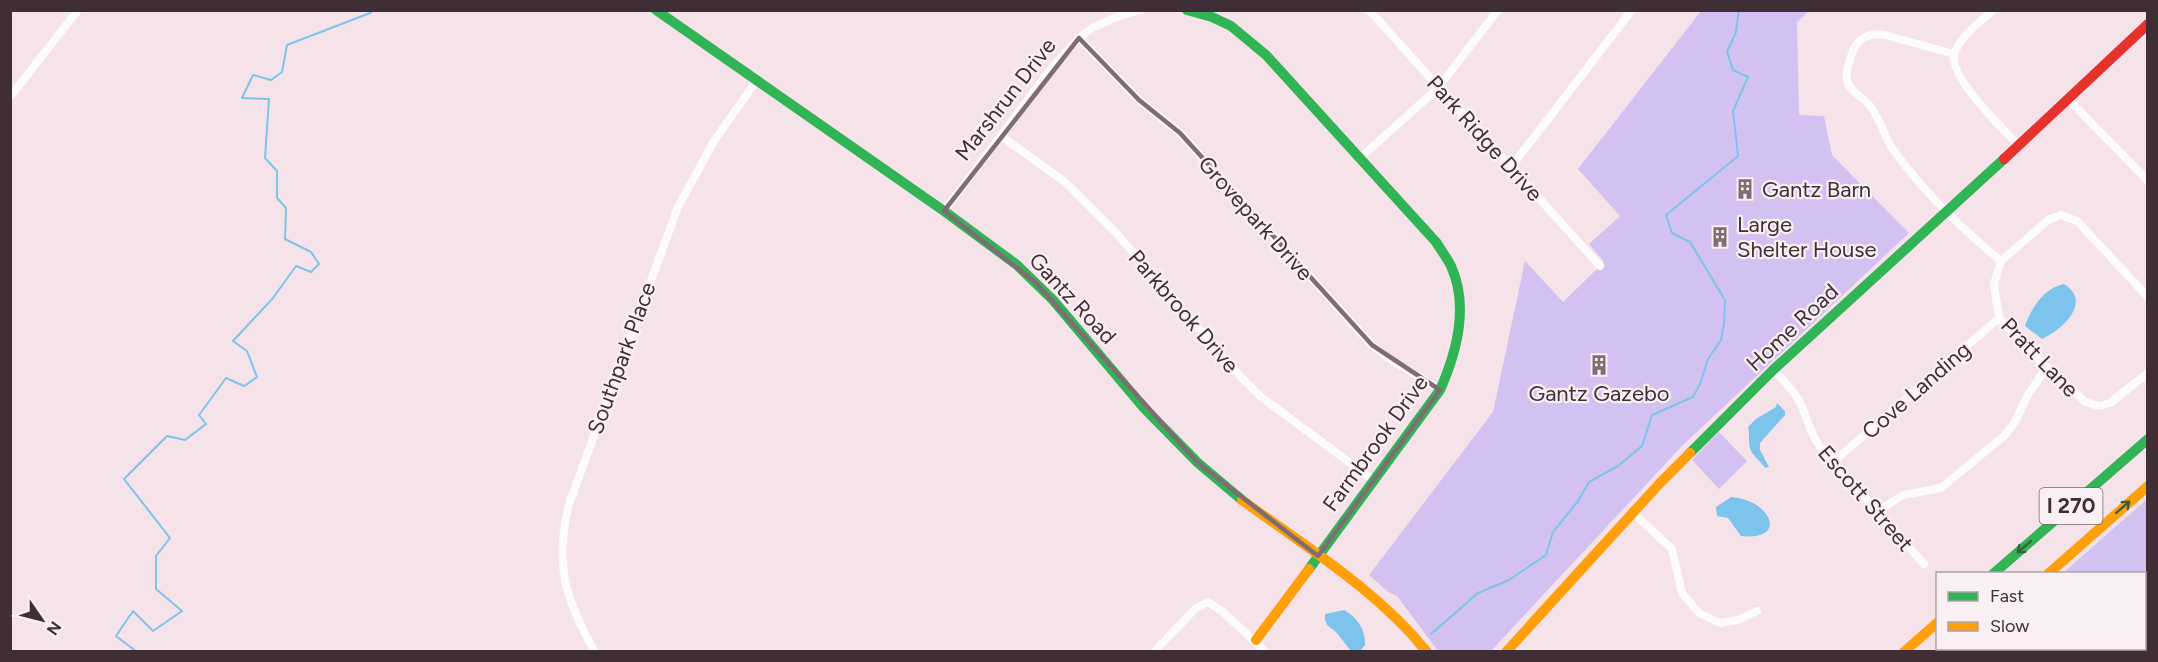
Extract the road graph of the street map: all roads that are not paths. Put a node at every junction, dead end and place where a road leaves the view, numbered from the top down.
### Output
1 (78, 10) edge
2 (656, 10) edge
3 (1140, 10) edge
4 (1187, 10) edge
5 (1369, 10) edge
6 (1498, 10) edge
7 (1632, 10) edge
8 (1993, 10) edge
9 (2148, 24) edge
10 (1079, 38) junction
11 (1954, 54) junction
12 (757, 80) junction
13 (1438, 88) junction
14 (10, 98) edge
15 (2069, 100) junction
16 (1001, 136) junction
17 (2019, 146) junction
18 (1359, 159) junction
19 (1511, 167) junction
20 (2148, 181) edge
21 (944, 211) junction
22 (1946, 211) junction
23 (2001, 261) junction
24 (1600, 266) dead end
25 (2148, 297) edge
26 (2000, 318) junction
27 (2047, 367) junction
28 (1773, 370) junction
29 (2148, 373) edge
30 (1440, 390) junction
31 (2148, 439) edge
32 (1833, 462) junction
33 (1373, 480) junction
34 (2148, 486) edge
35 (1878, 511) junction
36 (1633, 513) junction
37 (1318, 556) junction
38 (1924, 564) dead end
39 (1995, 572) edge
40 (2049, 572) edge
41 (1757, 611) dead end
42 (1936, 624) edge
43 (1256, 640) junction
44 (595, 651) edge
45 (1154, 651) edge
46 (1266, 651) edge
47 (1427, 651) edge
48 (1506, 651) edge
49 (1904, 651) edge

1 - 14 street
2 - 12 main road, Gantz Road
3 - 10 street, Marshrun Drive
4 - 18 main road, Farmbrook Drive
5 - 13 street, Park Ridge Drive
6 - 13 street
7 - 19 street
8 - 11 street
9 - 15 main road, Home Road
10 - 16 street, Marshrun Drive
10 - 30 street, Grovepark Drive
11 - 17 street
11 - 22 street
12 - 21 main road, Gantz Road
12 - 44 street, Southpark Place
13 - 18 street
13 - 19 street, Park Ridge Drive
15 - 17 main road, Home Road
15 - 20 street
16 - 21 street, Marshrun Drive
16 - 33 street, Parkbrook Drive
17 - 22 main road, Home Road
18 - 30 main road, Farmbrook Drive
19 - 24 street, Park Ridge Drive
21 - 37 main road, Gantz Road
22 - 23 street
22 - 28 main road, Home Road
23 - 25 street
23 - 26 street, Pratt Lane
26 - 27 street, Pratt Lane
26 - 32 street, Cove Landing
27 - 29 street, Pratt Lane
27 - 35 street
28 - 32 street, Escott Street
28 - 36 main road, Home Road
30 - 33 main road, Farmbrook Drive
31 -> 39 main road, I 270
32 - 35 street, Escott Street
33 - 37 main road, Farmbrook Drive
40 -> 34 main road, I 270
35 - 38 street, Escott Street
36 - 41 street
36 - 48 main road, Home Road
37 - 43 main road, Farmbrook Drive
37 - 47 main road, Gantz Road
42 - 49 main road
43 - 45 street
43 - 46 street

